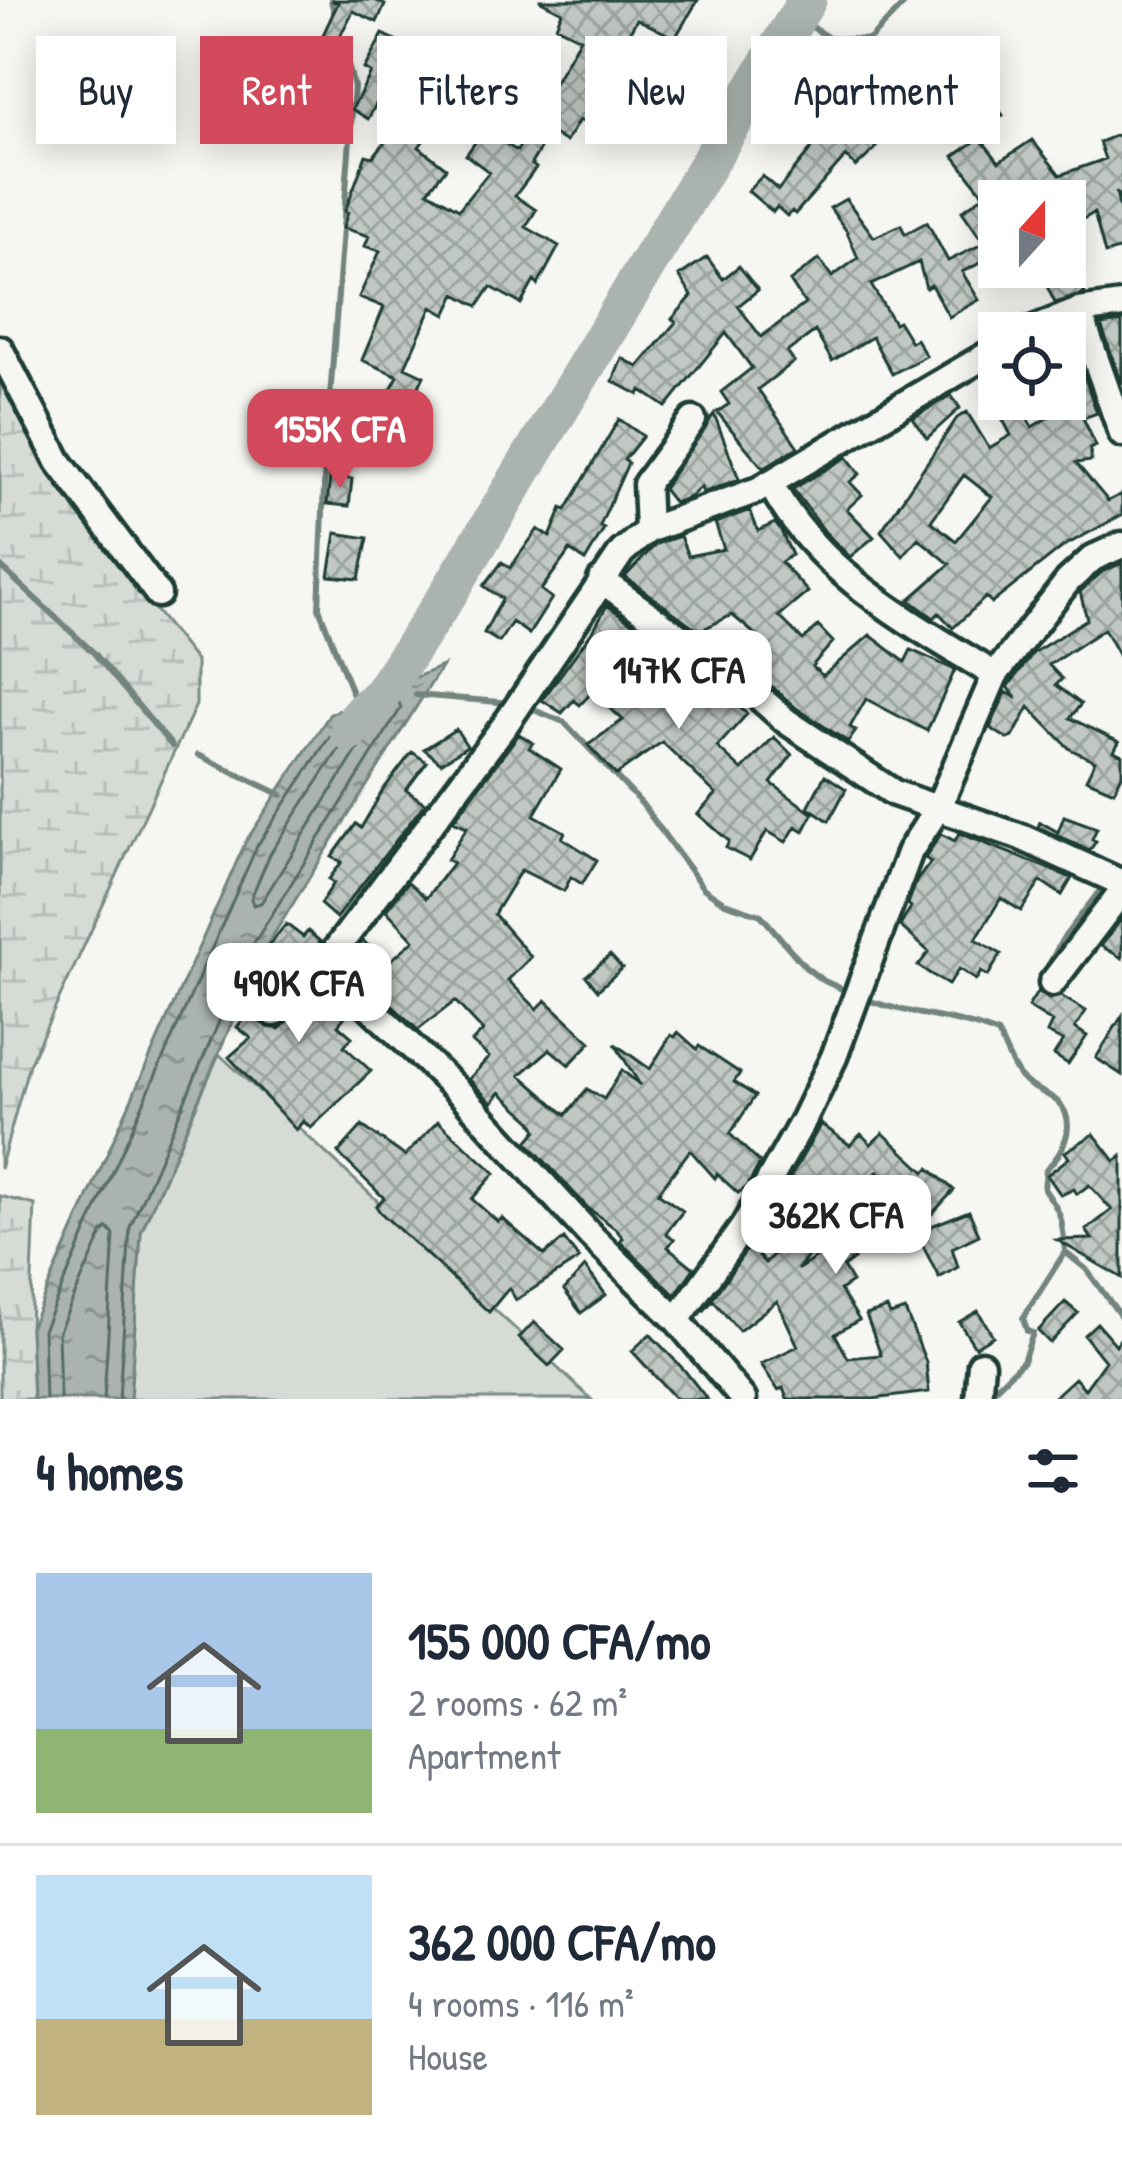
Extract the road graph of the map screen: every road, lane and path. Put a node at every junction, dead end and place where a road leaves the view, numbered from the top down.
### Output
1 (1122, 305) edge
2 (1079, 311) joint
3 (0, 349) edge
4 (978, 360) edge
5 (693, 420) dead end
6 (1122, 434) edge
7 (770, 483) junction
8 (649, 530) junction
9 (1122, 545) edge
10 (601, 580) junction
11 (158, 594) dead end
12 (995, 675) junction
13 (938, 808) junction
14 (1122, 887) edge
15 (325, 964) junction
16 (1052, 983) dead end
17 (274, 1013) dead end
18 (677, 1319) junction
19 (981, 1364) dead end
20 (743, 1399) edge
21 (978, 1399) edge

1 - 2 street
2 - 6 street
3 - 11 street
4 - 7 street
5 - 8 street
7 - 8 street
7 - 12 street
8 - 10 street
9 - 12 street
10 - 13 street
10 - 15 street
12 - 13 street
13 - 14 street
13 - 18 street
14 - 16 street
15 - 17 street
15 - 18 street
18 - 20 street
19 - 21 street

